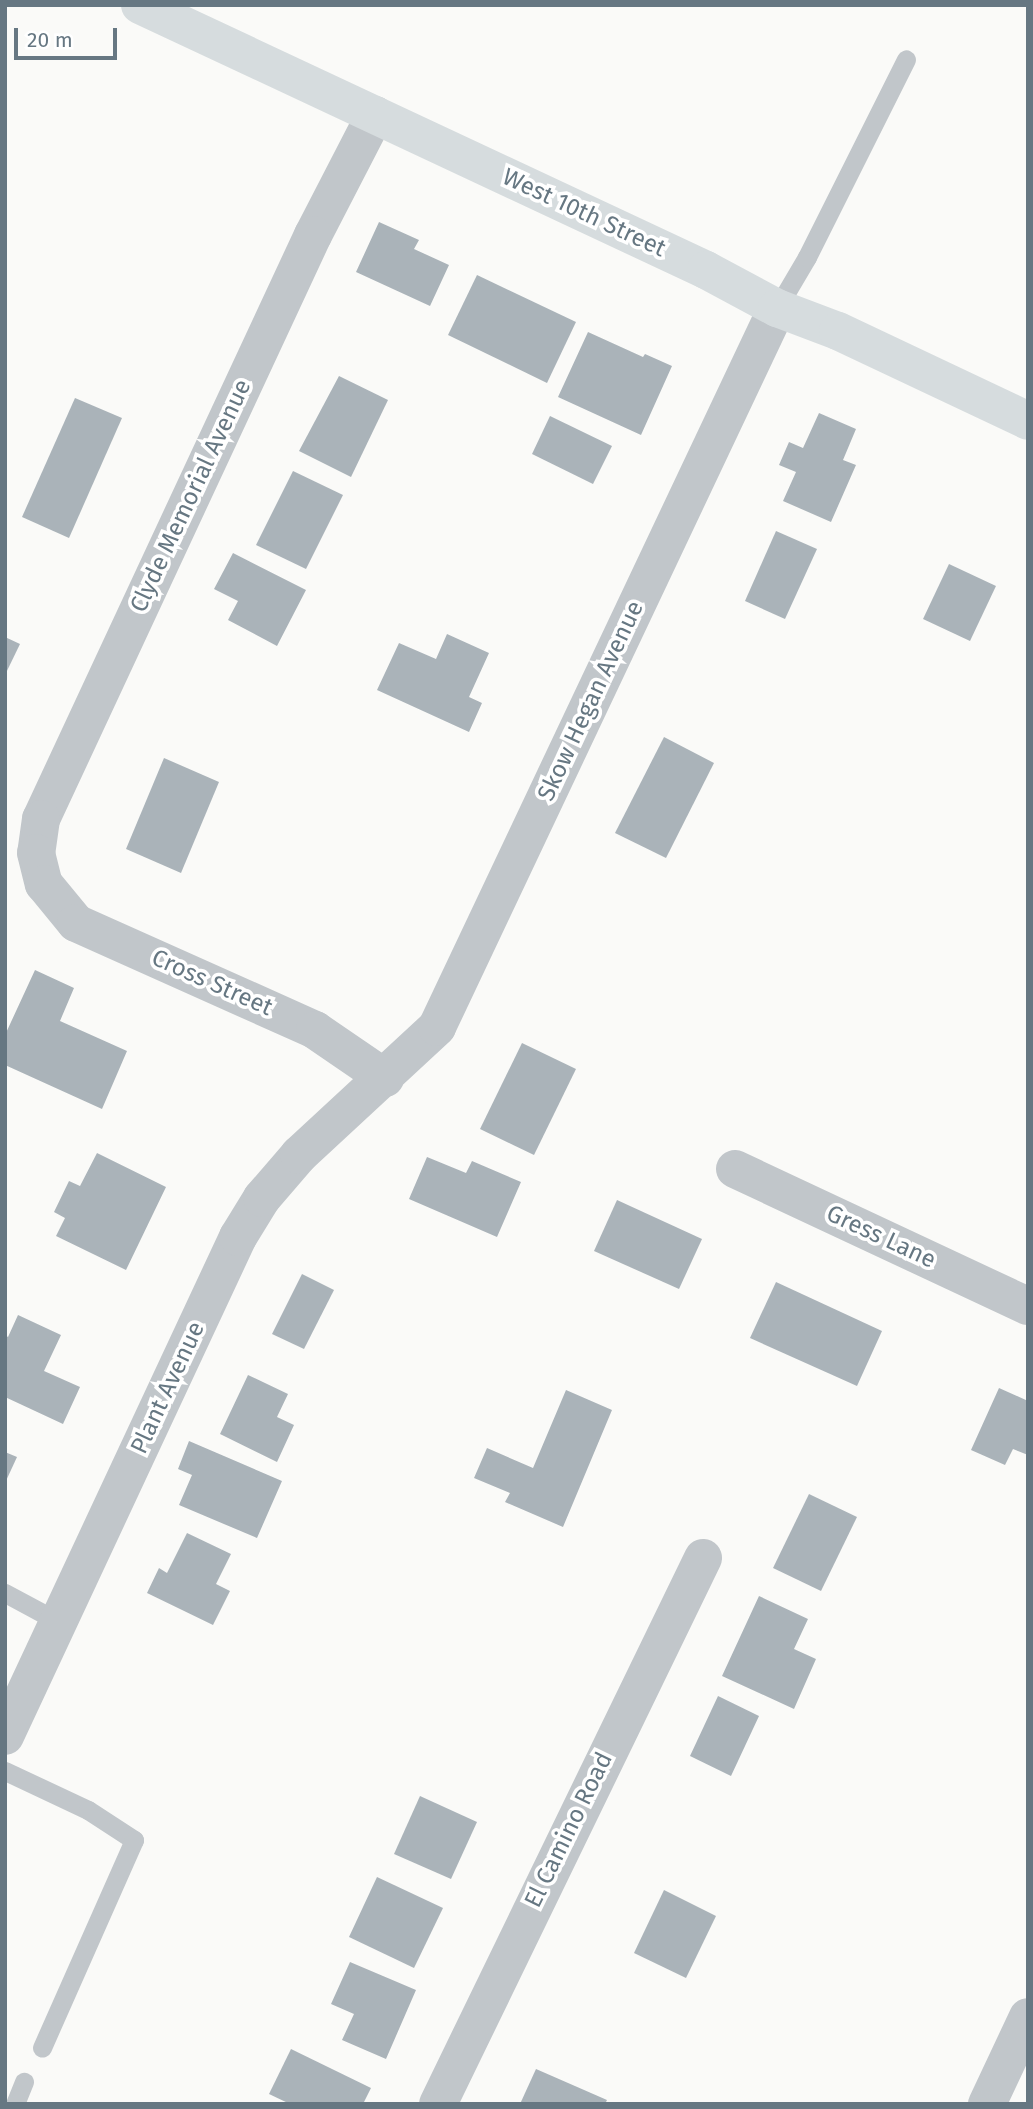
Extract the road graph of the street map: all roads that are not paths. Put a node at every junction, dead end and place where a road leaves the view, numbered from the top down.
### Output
1 (140, 5) edge
2 (906, 59) dead end
3 (375, 115) junction
4 (777, 308) junction
5 (1028, 421) edge
6 (44, 884) joint
7 (385, 1078) junction
8 (735, 1169) dead end
9 (1028, 1306) edge
10 (703, 1558) dead end
11 (5, 1593) edge
12 (59, 1622) junction
13 (5, 1735) edge
14 (5, 1771) edge
15 (1028, 2017) edge
16 (42, 2048) dead end
17 (24, 2082) dead end
18 (15, 2104) edge
19 (438, 2104) edge
20 (988, 2104) edge

1 - 3 street, West 10th Street
2 - 4 lane
3 - 4 street, West 10th Street
3 - 6 street, Clyde Memorial Avenue
4 - 5 street, West 10th Street
4 - 7 street, Skow Hegan Avenue
6 - 7 street, Cross Street
7 - 12 street, Plant Avenue
8 - 9 street, Gress Lane
10 - 19 street, El Camino Road
11 - 12 lane
12 - 13 street, Plant Avenue
14 - 16 lane
15 - 20 street
17 - 18 lane

